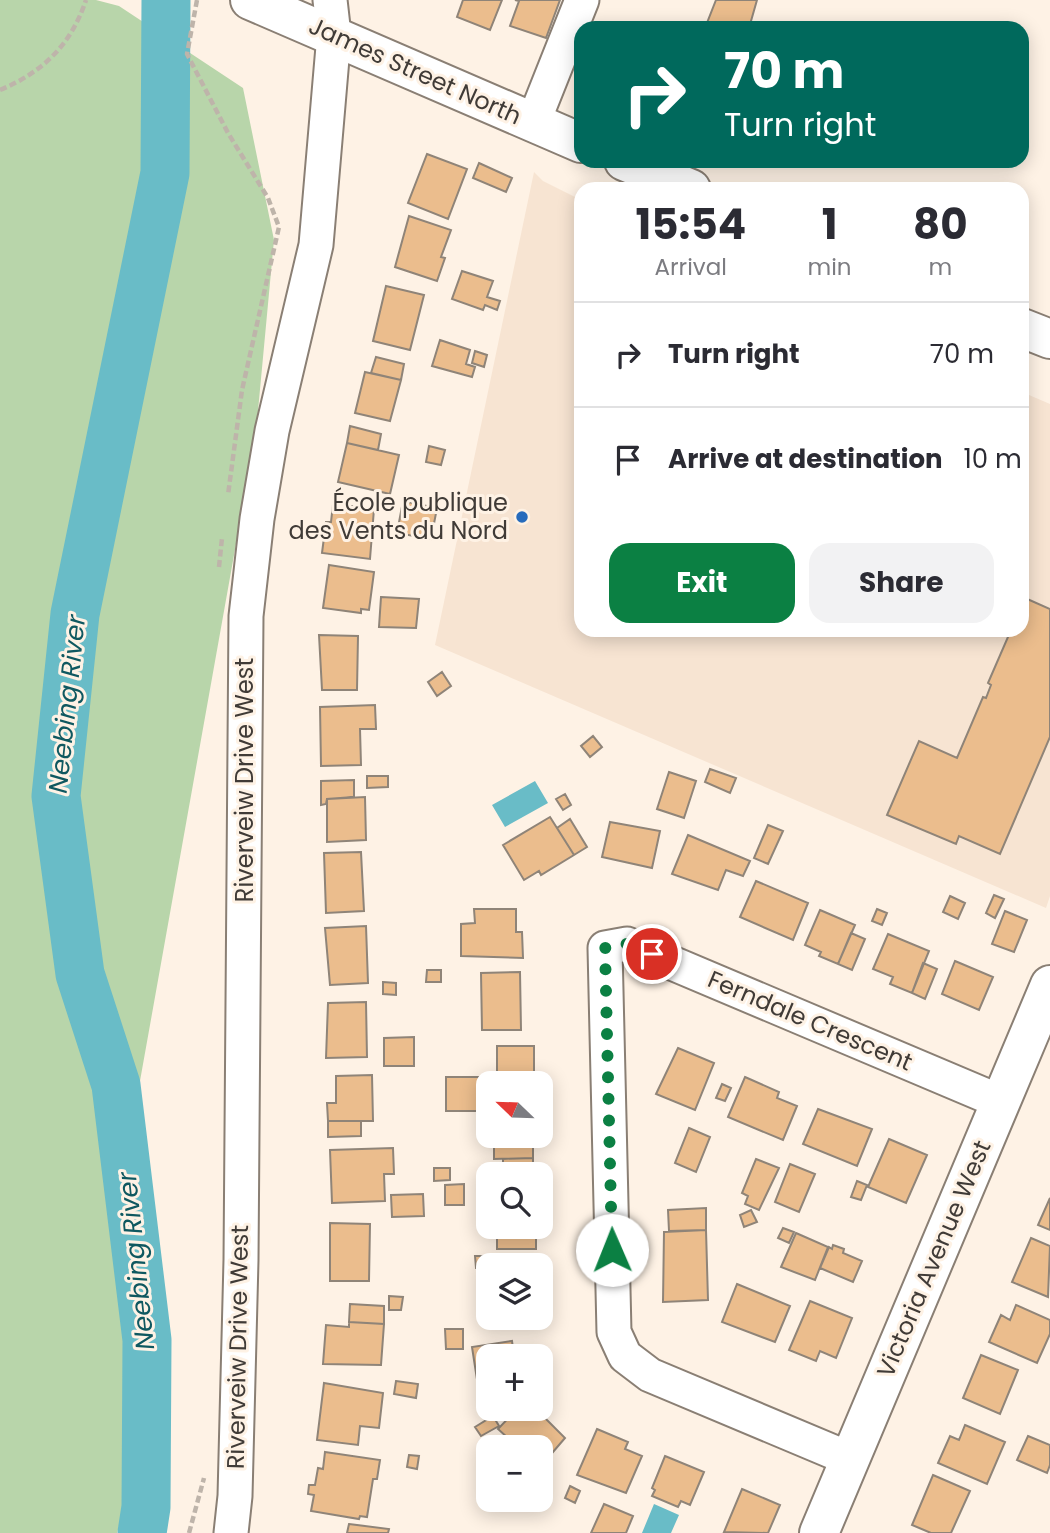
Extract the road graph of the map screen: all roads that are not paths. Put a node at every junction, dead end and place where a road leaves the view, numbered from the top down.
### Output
1 (250, 0) edge
2 (582, 0) edge
3 (332, 17) edge
4 (533, 123) junction
5 (574, 140) edge
6 (641, 168) edge
7 (674, 182) edge
8 (1029, 330) edge
9 (1050, 339) edge
10 (1050, 985) edge
11 (1001, 1102) junction
12 (850, 1459) junction
13 (231, 1533) edge
14 (818, 1533) edge

1 - 3 street, James Street North
2 - 4 street
3 - 4 street, James Street North
3 - 13 street, Riverveiw Drive West
4 - 5 street, James Street North
6 - 7 street
8 - 9 street
10 - 11 street, Victoria Avenue West
11 - 12 street, Victoria Avenue West
11 - 12 street, Ferndale Crescent
12 - 14 street, Victoria Avenue West

